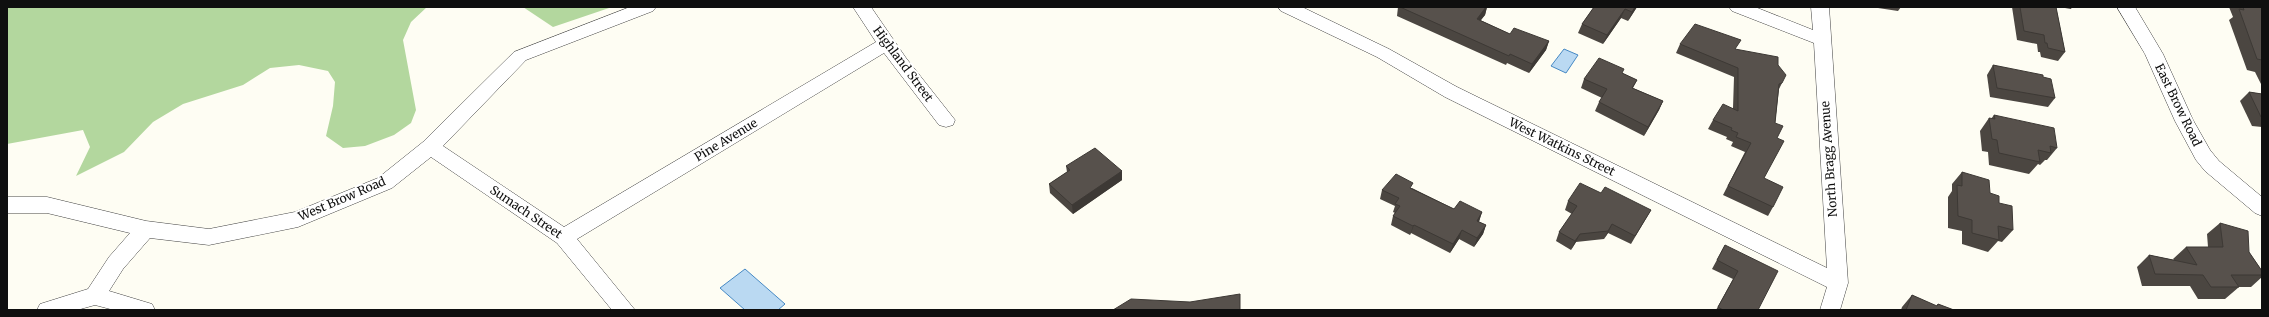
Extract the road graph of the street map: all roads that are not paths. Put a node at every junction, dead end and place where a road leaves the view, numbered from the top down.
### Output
1 (647, 7) edge
2 (862, 7) edge
3 (1287, 7) edge
4 (1738, 7) edge
5 (1820, 7) edge
6 (2126, 7) edge
7 (1822, 40) junction
8 (888, 43) junction
9 (946, 120) dead end
10 (430, 147) junction
11 (7, 204) edge
12 (2262, 208) edge
13 (146, 229) junction
14 (564, 237) junction
15 (1838, 283) junction
16 (95, 296) junction
17 (47, 310) edge
18 (145, 310) edge
19 (625, 310) edge
20 (1830, 310) edge

1 - 10 street, West Brow Road
2 - 8 street, Highland Street
3 - 15 street, West Watkins Street
4 - 7 street
5 - 7 street, North Bragg Avenue
6 - 12 street, East Brow Road
7 - 15 street, North Bragg Avenue
8 - 9 street, Highland Street
8 - 14 street, Pine Avenue
10 - 13 street, West Brow Road
10 - 14 street, Sumach Street
11 - 13 street, West Brow Road
13 - 16 street
14 - 19 street, Sumach Street
15 - 20 street, North Bragg Avenue
16 - 17 street
16 - 18 street

